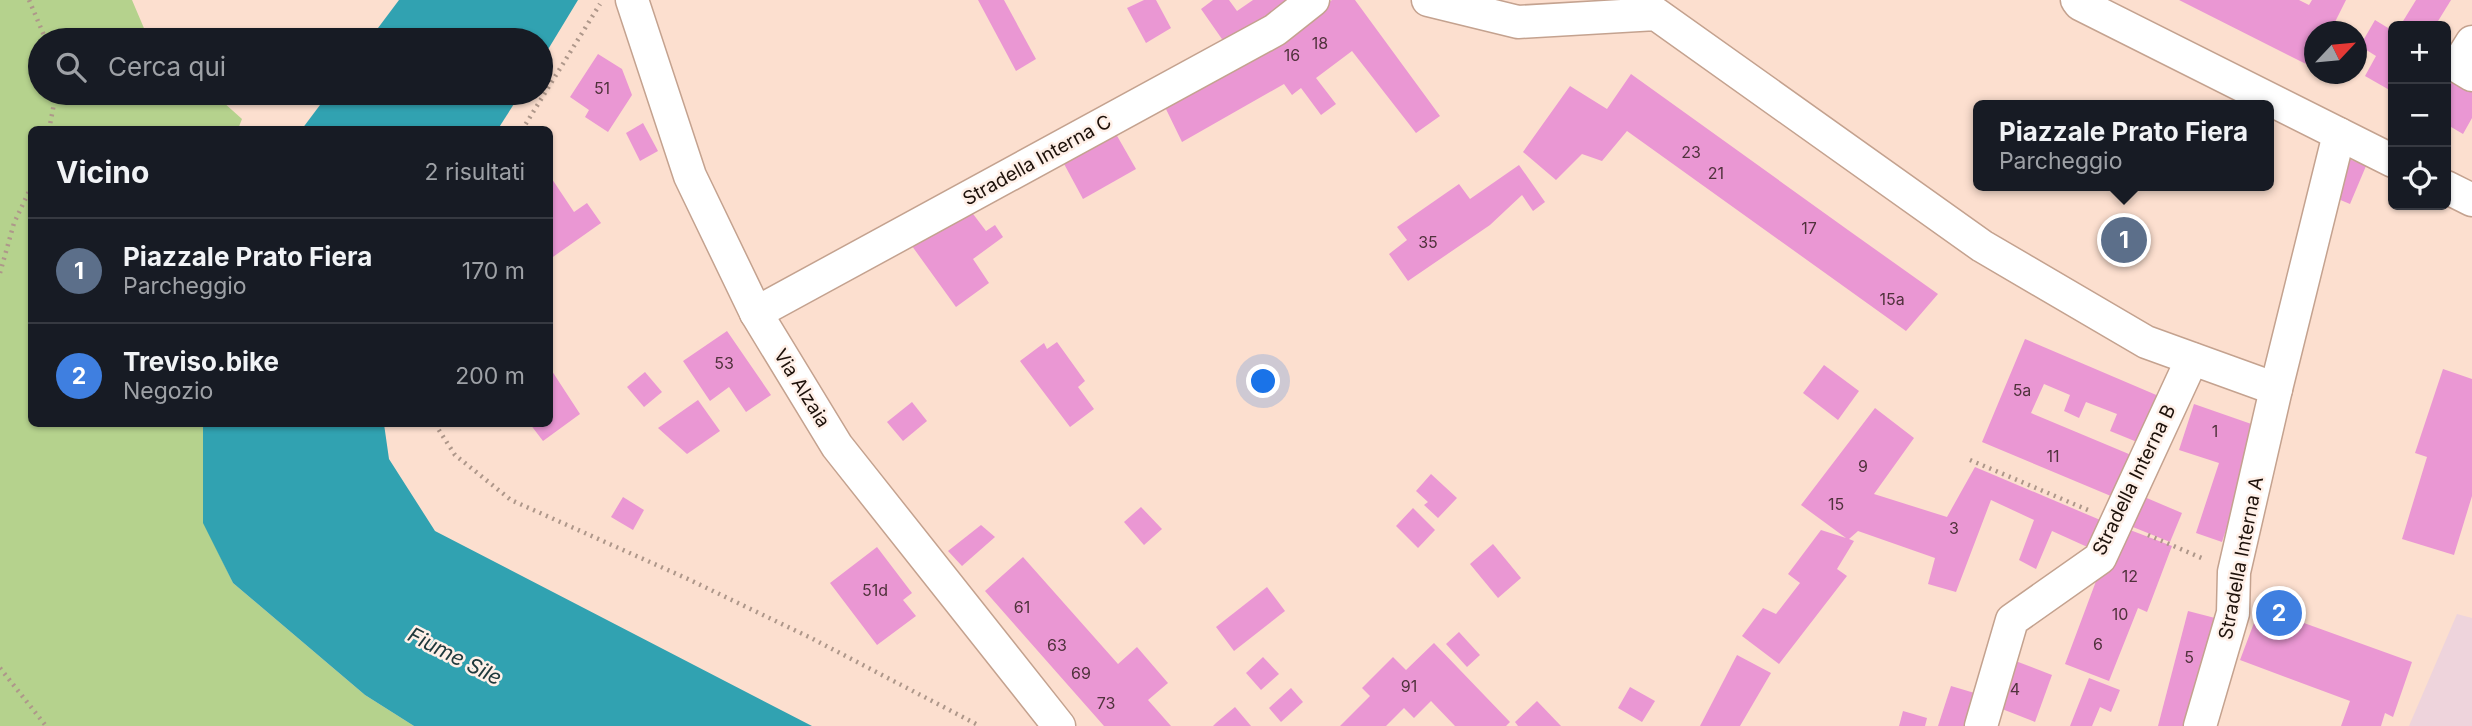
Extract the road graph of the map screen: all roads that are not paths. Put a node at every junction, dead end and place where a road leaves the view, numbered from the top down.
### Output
1 (632, 0) edge
2 (1313, 0) edge
3 (1429, 0) edge
4 (2077, 0) edge
5 (2472, 42) edge
6 (2472, 75) edge
7 (2271, 100) edge
8 (2274, 101) edge
9 (2339, 134) junction
10 (2388, 158) edge
11 (2451, 190) edge
12 (2472, 200) edge
13 (756, 313) junction
14 (2192, 359) junction
15 (2276, 389) junction
16 (1059, 726) edge
17 (1981, 726) edge
18 (2200, 726) edge

1 - 13 street, Via Alzaia
2 - 13 street, Stradella Interna C
3 - 14 street
4 - 7 street
5 - 6 street
8 - 9 street
9 - 10 street
9 - 15 street, Stradella Interna A
11 - 12 street
13 - 16 street, Via Alzaia
14 - 15 street
14 - 17 street, Stradella Interna B
15 - 18 street, Stradella Interna A

